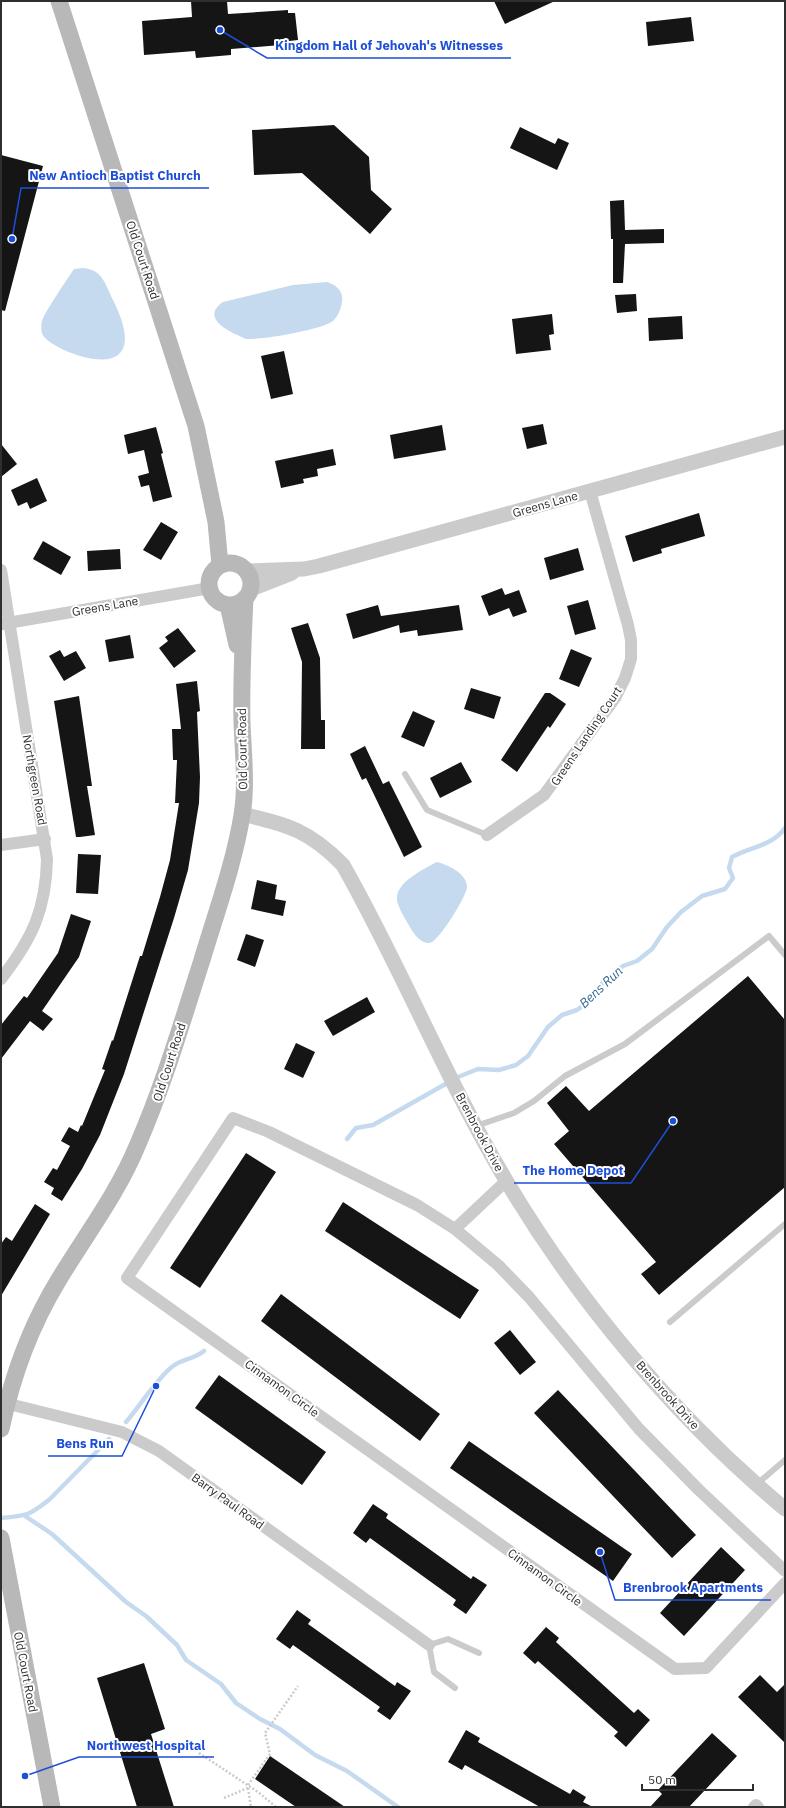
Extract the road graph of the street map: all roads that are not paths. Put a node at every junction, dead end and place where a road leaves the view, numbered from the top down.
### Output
1 (59, 1) edge
2 (785, 438) edge
3 (590, 491) junction
4 (216, 522) junction
5 (220, 565) junction
6 (243, 568) junction
7 (304, 569) junction
8 (1, 570) edge
9 (210, 588) junction
10 (248, 594) junction
11 (228, 605) junction
12 (5, 623) edge
13 (241, 667) junction
14 (405, 774) dead end
15 (242, 814) junction
16 (487, 835) joint
17 (45, 839) junction
18 (1, 845) edge
19 (785, 955) edge
20 (1, 979) edge
21 (476, 1126) junction
22 (506, 1182) junction
23 (785, 1224) edge
24 (455, 1229) junction
25 (670, 1322) dead end
26 (4, 1402) edge
27 (1, 1429) edge
28 (785, 1460) edge
29 (756, 1485) junction
30 (785, 1509) edge
31 (1, 1538) edge
32 (785, 1571) edge
33 (785, 1583) edge
34 (429, 1645) junction
35 (479, 1653) dead end
36 (455, 1688) dead end
37 (52, 1807) edge
38 (754, 1807) edge
39 (758, 1807) edge

1 - 4 main road, Old Court Road
2 - 3 street, Greens Lane
3 - 7 street, Greens Lane
3 - 16 street, Greens Landing Court
4 - 5 main road, Old Court Road
4 - 6 main road, Old Court Road
5 - 6 main road
5 - 9 main road
6 - 7 street, Greens Lane
6 - 10 main road
7 - 10 street, Greens Lane
8 - 12 street, Northgreen Road
9 - 11 main road
9 - 12 street, Greens Lane
10 - 11 main road
10 - 13 main road, Old Court Road
11 - 13 main road, Old Court Road
12 - 17 street, Northgreen Road
13 - 15 main road, Old Court Road
14 - 16 lane
15 - 21 street, Brenbrook Drive
15 - 26 main road, Old Court Road
17 - 18 street
17 - 20 street, Northgreen Road
19 - 21 lane
21 - 22 street, Brenbrook Drive
22 - 24 street
22 - 29 street, Brenbrook Drive
23 - 25 lane
24 - 32 street, Cinnamon Circle
24 - 33 street, Cinnamon Circle
26 - 27 main road, Old Court Road
26 - 34 street, Barry Paul Road
28 - 29 lane
29 - 30 street, Brenbrook Drive
31 - 37 main road, Old Court Road
34 - 35 lane
34 - 36 lane
38 - 39 street

